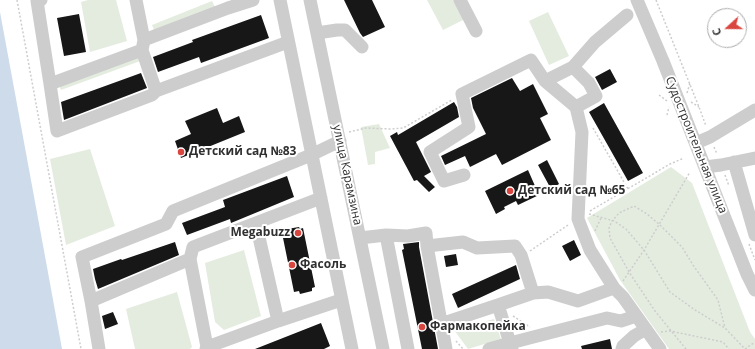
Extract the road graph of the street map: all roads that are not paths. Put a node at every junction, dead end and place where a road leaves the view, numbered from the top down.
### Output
1 (38, 0) edge
2 (136, 0) edge
3 (253, 0) edge
4 (280, 0) edge
5 (310, 0) edge
6 (460, 0) edge
7 (637, 0) edge
8 (227, 4) edge
9 (627, 15) dead end
10 (476, 31) dead end
11 (317, 33) junction
12 (288, 42) junction
13 (143, 45) junction
14 (362, 47) dead end
15 (573, 67) junction
16 (544, 81) junction
17 (50, 84) junction
18 (156, 91) junction
19 (576, 107) junction
20 (755, 110) edge
21 (344, 136) junction
22 (696, 143) junction
23 (311, 155) junction
24 (755, 158) edge
25 (734, 162) junction
26 (705, 167) junction
27 (464, 175) dead end
28 (321, 198) junction
29 (751, 207) edge
30 (256, 224) junction
31 (386, 235) junction
32 (755, 235) edge
33 (360, 238) junction
34 (427, 246) junction
35 (190, 259) junction
36 (614, 288) junction
37 (755, 290) edge
38 (533, 293) junction
39 (341, 300) junction
40 (91, 301) junction
41 (498, 305) junction
42 (636, 316) junction
43 (278, 321) junction
44 (441, 324) junction
45 (646, 329) junction
46 (511, 346) edge
47 (206, 348) edge
48 (99, 349) edge
49 (352, 349) edge
50 (383, 349) edge
51 (408, 349) edge
52 (446, 349) edge
53 (489, 349) edge
54 (622, 349) edge
55 (660, 349) edge

1 - 17 street
2 - 13 street
3 - 8 street
4 - 12 street
5 - 11 street, улица Карамзина
6 - 10 street
7 - 22 street, Судостроительная улица
8 - 13 street
9 - 15 street
11 - 14 street
11 - 21 street, улица Карамзина
12 - 18 street
12 - 23 street
13 - 17 street
13 - 18 street
15 - 16 street
15 - 19 street
16 - 19 street
16 - 27 street
17 - 18 street
19 - 36 street
20 - 22 street
21 - 23 street
21 - 33 street, улица Карамзина
22 - 26 street, Судостроительная улица
23 - 28 street
23 - 40 street
24 - 25 street
25 - 26 street
25 - 29 street
26 - 37 street, Судостроительная улица
28 - 30 street
28 - 39 street
29 - 32 street
30 - 35 street
30 - 43 street
31 - 33 street
31 - 34 street
31 - 51 street
33 - 50 street, улица Карамзина
34 - 38 street
34 - 44 street
35 - 40 street
35 - 47 street
36 - 38 street
36 - 42 street
38 - 41 street
39 - 43 street
39 - 49 street
40 - 48 street
41 - 44 street
41 - 46 street
42 - 45 street
42 - 46 street
43 - 47 street
44 - 52 street
45 - 54 street
45 - 55 street
46 - 53 street

